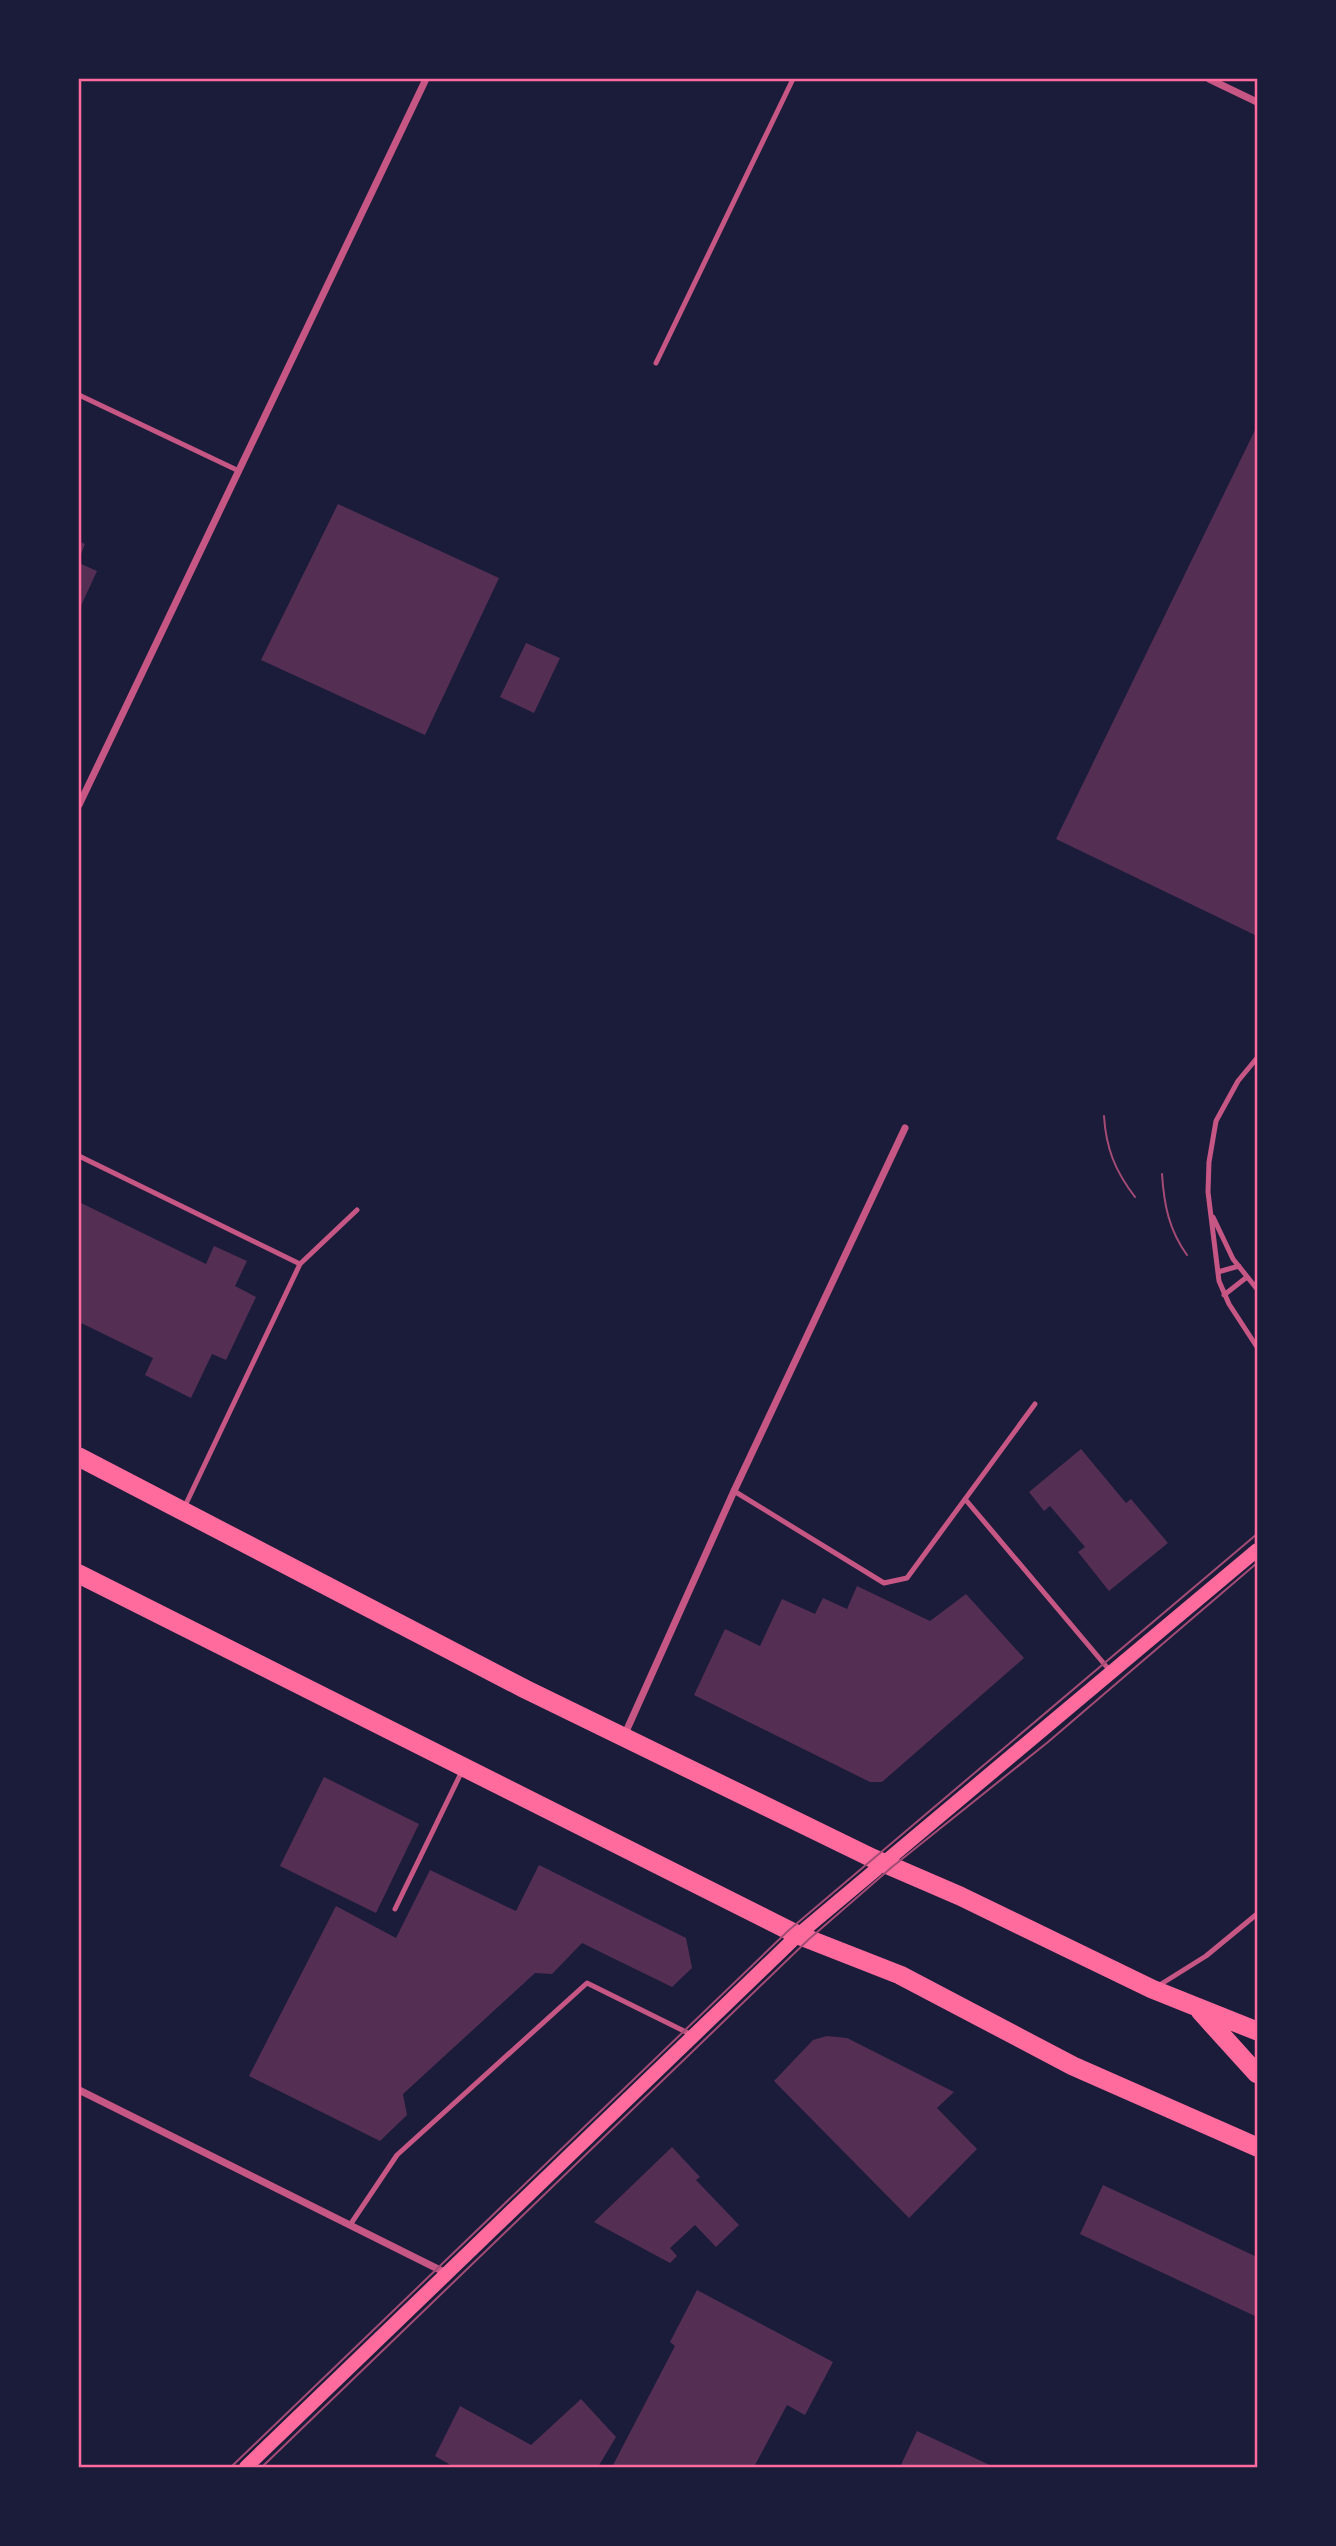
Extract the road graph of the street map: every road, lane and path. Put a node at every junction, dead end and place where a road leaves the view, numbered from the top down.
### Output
1 (426, 79) edge
2 (793, 79) edge
3 (1209, 79) edge
4 (1257, 102) edge
5 (656, 363) dead end
6 (79, 395) edge
7 (239, 471) junction
8 (79, 805) edge
9 (1257, 1058) edge
10 (905, 1128) dead end
11 (79, 1156) edge
12 (1210, 1207) junction
13 (357, 1210) dead end
14 (300, 1264) junction
15 (1238, 1266) junction
16 (1218, 1272) junction
17 (1247, 1277) junction
18 (1257, 1289) edge
19 (1224, 1295) junction
20 (1257, 1347) edge
21 (1035, 1404) dead end
22 (79, 1457) edge
23 (734, 1491) junction
24 (965, 1499) junction
25 (183, 1510) junction
26 (1257, 1550) edge
27 (79, 1574) edge
28 (1111, 1672) junction
29 (624, 1737) junction
30 (464, 1766) junction
31 (883, 1863) junction
32 (395, 1909) dead end
33 (1257, 1914) edge
34 (798, 1935) junction
35 (1152, 1989) junction
36 (1197, 2008) junction
37 (1257, 2031) edge
38 (693, 2036) junction
39 (1257, 2074) edge
40 (79, 2090) edge
41 (1257, 2147) edge
42 (350, 2225) junction
43 (446, 2273) junction
44 (246, 2467) edge

1 - 7 street
2 - 5 lane
3 - 4 street
6 - 7 lane
7 - 8 street
9 - 12 lane
10 - 23 street
11 - 14 lane
12 - 15 lane
12 - 16 lane
13 - 14 lane
14 - 25 lane
15 - 16 lane
15 - 17 lane
16 - 19 lane
17 - 18 lane
17 - 19 lane
19 - 20 lane
21 - 24 lane
22 - 25 highway
23 - 24 lane
23 - 29 street
24 - 28 lane
25 - 29 highway
26 - 28 main road
27 - 30 highway
28 - 31 main road
29 - 31 highway
30 - 32 lane
30 - 34 highway
31 - 34 main road
31 - 35 highway
33 - 35 lane
34 - 38 main road
34 - 41 highway
35 - 36 highway
36 - 37 highway
36 - 39 highway
38 - 42 lane
38 - 43 main road
40 - 42 street
42 - 43 street
43 - 44 main road

